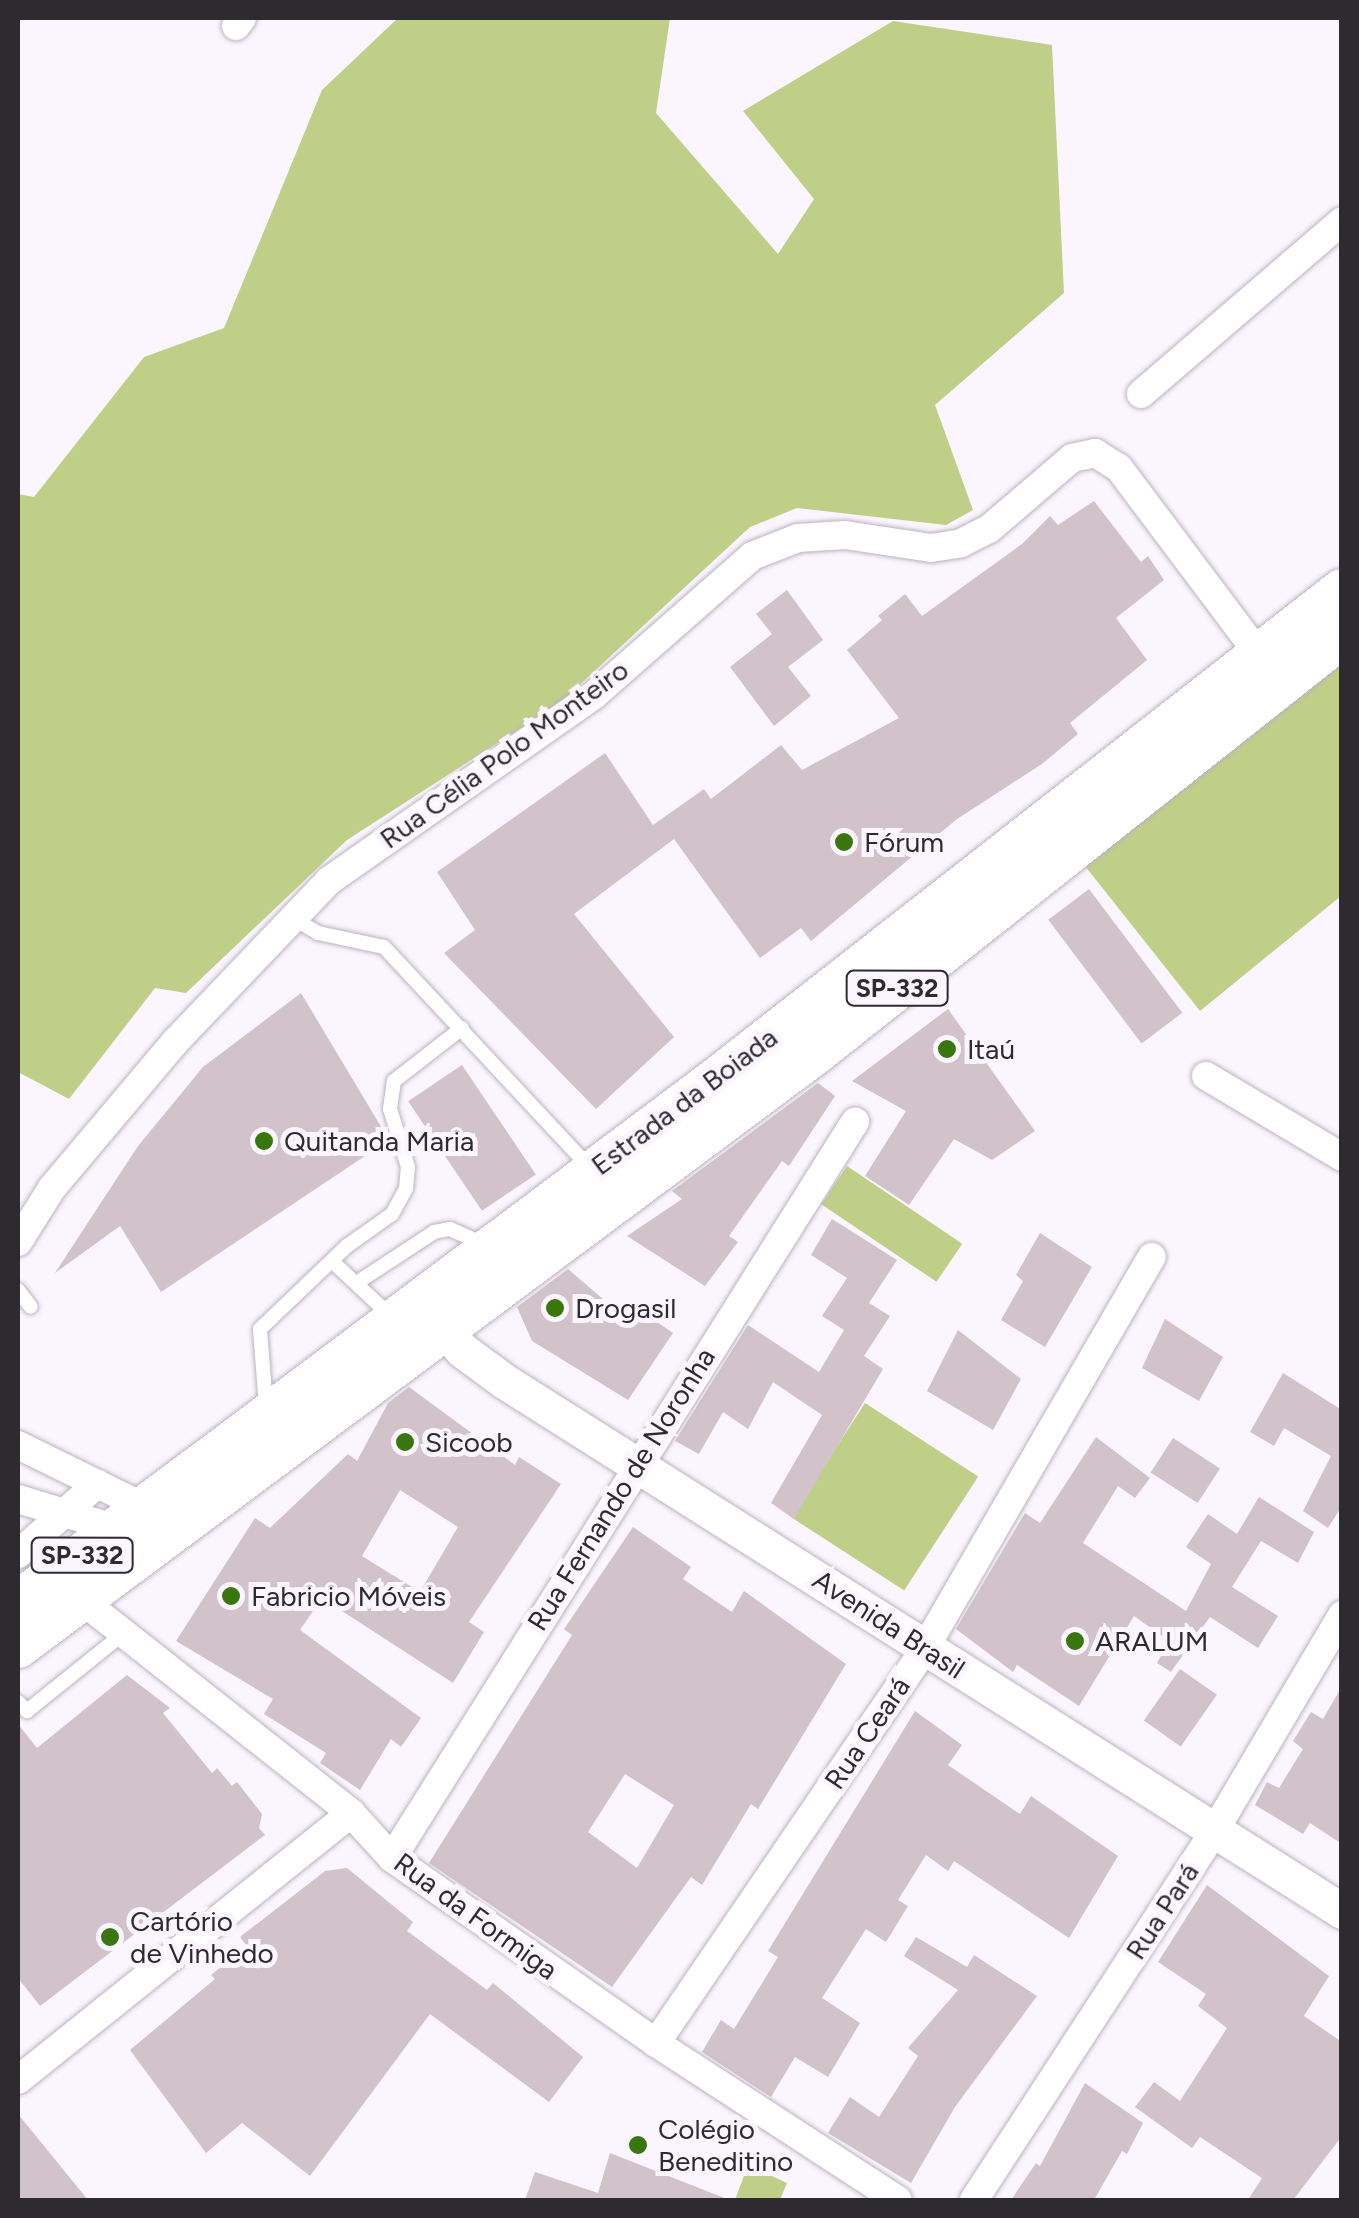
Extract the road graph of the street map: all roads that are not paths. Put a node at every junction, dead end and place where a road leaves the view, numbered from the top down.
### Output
1 (1342, 221) edge
2 (1141, 394) dead end
3 (1342, 590) edge
4 (1342, 637) edge
5 (1270, 669) junction
6 (293, 918) junction
7 (462, 1028) junction
8 (1206, 1076) dead end
9 (855, 1122) dead end
10 (1342, 1157) edge
11 (592, 1171) junction
12 (18, 1242) edge
13 (488, 1247) junction
14 (1152, 1257) dead end
15 (335, 1264) junction
16 (358, 1282) junction
17 (18, 1290) edge
18 (32, 1308) dead end
19 (420, 1317) junction
20 (267, 1417) junction
21 (18, 1445) edge
22 (637, 1463) junction
23 (97, 1484) junction
24 (18, 1499) edge
25 (62, 1516) junction
26 (131, 1518) junction
27 (18, 1554) edge
28 (18, 1590) edge
29 (80, 1598) junction
30 (1342, 1615) edge
31 (124, 1633) junction
32 (18, 1647) edge
33 (924, 1648) junction
34 (18, 1702) edge
35 (351, 1813) junction
36 (1215, 1830) junction
37 (392, 1858) junction
38 (1342, 1911) edge
39 (656, 2043) junction
40 (18, 2080) edge
41 (898, 2200) edge
42 (974, 2200) edge

1 - 2 street
3 - 5 main road, Estrada da Boiada / SP-332
4 - 5 main road, Estrada da Boiada / SP-332
5 - 6 street, Rua Célia Polo Monteiro
5 - 11 main road, Estrada da Boiada / SP-332
5 - 19 main road, Estrada da Boiada / SP-332
6 - 7 lane
6 - 12 street, Rua Célia Polo Monteiro
7 - 11 lane
7 - 15 lane
8 - 10 street
9 - 22 street, Rua Fernando de Noronha
11 - 13 main road, Estrada da Boiada / SP-332
13 - 16 lane
13 - 19 main road, Estrada da Boiada / SP-332
14 - 33 street, Rua Ceará
15 - 16 lane
15 - 20 lane
16 - 19 lane
17 - 18 lane
19 - 20 main road, Estrada da Boiada / SP-332
19 - 22 street, Avenida Brasil
19 - 29 main road, Estrada da Boiada / SP-332
20 - 26 main road, Estrada da Boiada / SP-332
21 - 23 street
22 - 33 street, Avenida Brasil
22 - 37 street, Rua Fernando de Noronha
23 - 25 street
23 - 26 street
24 - 25 street
25 - 26 street
25 - 27 street
26 - 28 main road, Estrada da Boiada / SP-332
29 - 31 street, Rua da Formiga
29 - 32 main road, Estrada da Boiada / SP-332
30 - 36 street, Rua Pará
31 - 34 lane
31 - 35 street, Rua da Formiga
33 - 36 street, Avenida Brasil
33 - 39 street, Rua Ceará
35 - 37 street, Rua da Formiga
35 - 40 street
36 - 38 street, Avenida Brasil
36 - 42 street, Rua Pará
37 - 39 street, Rua da Formiga
39 - 41 street, Rua da Formiga

